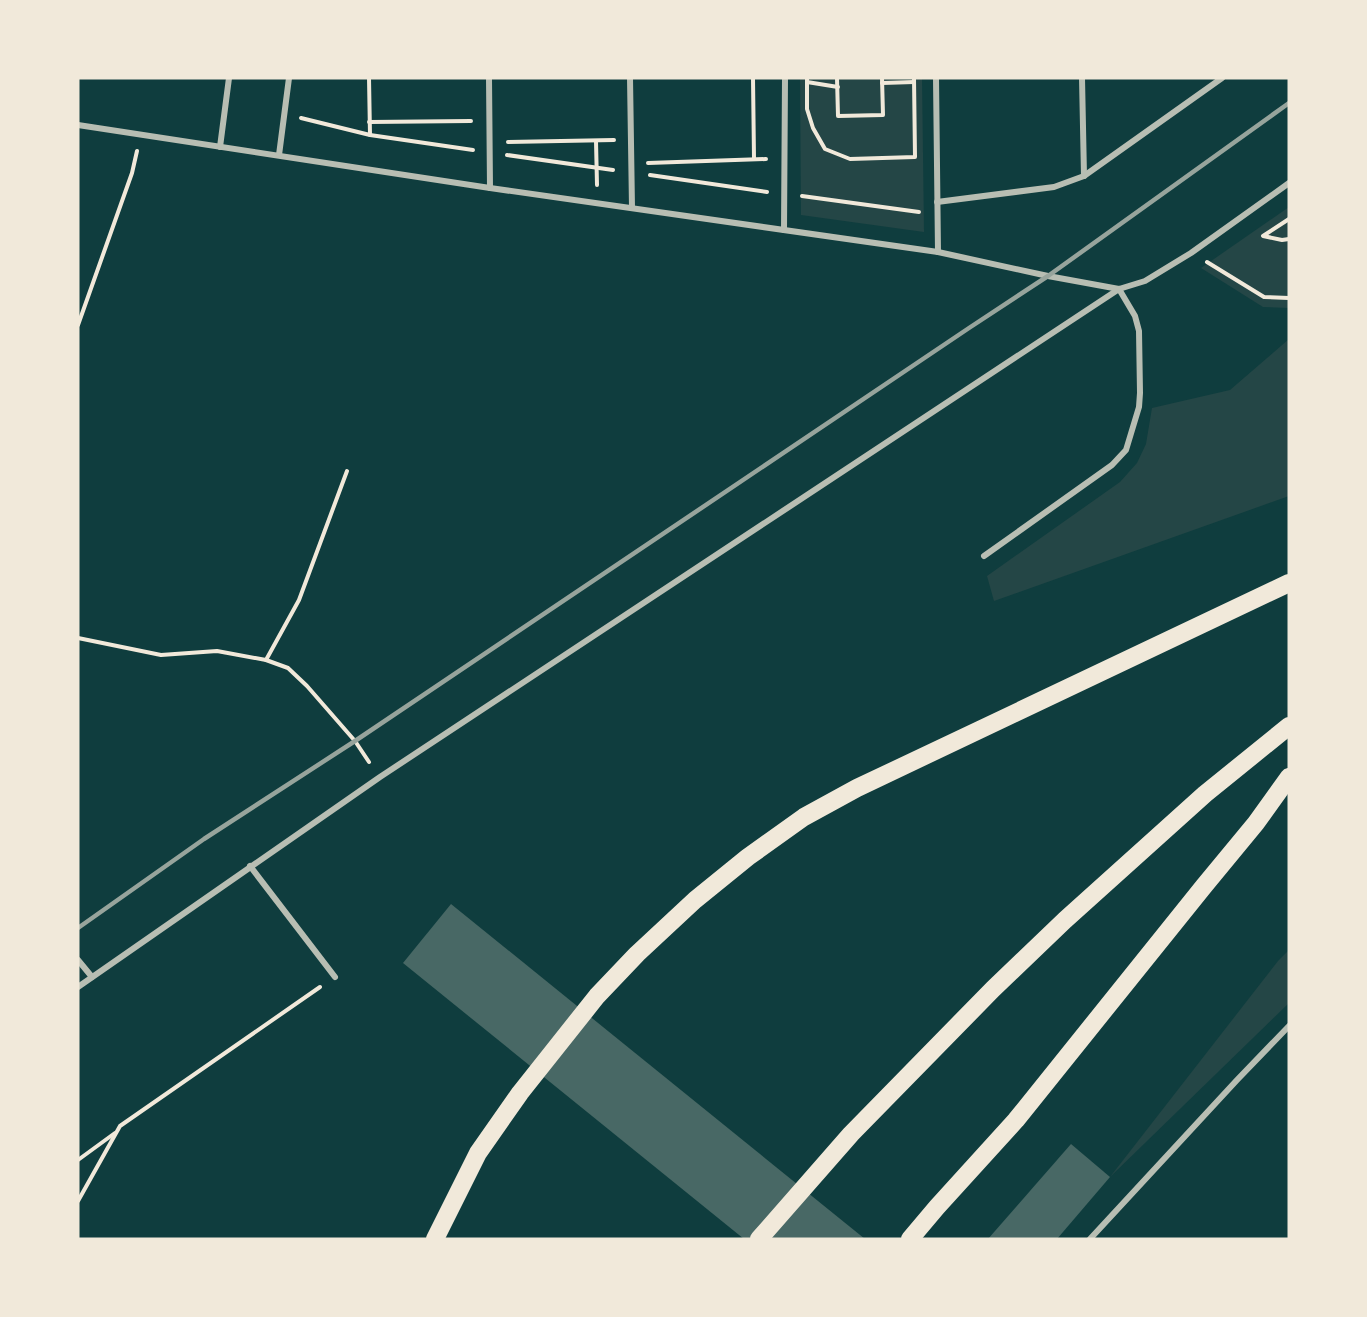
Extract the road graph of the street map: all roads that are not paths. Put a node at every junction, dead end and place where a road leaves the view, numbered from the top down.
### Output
1 (229, 78) edge
2 (289, 78) edge
3 (489, 78) edge
4 (630, 78) edge
5 (785, 78) edge
6 (936, 78) edge
7 (1082, 78) edge
8 (1222, 78) edge
9 (78, 125) edge
10 (220, 147) junction
11 (279, 155) junction
12 (1084, 176) junction
13 (1289, 183) edge
14 (490, 188) junction
15 (938, 202) junction
16 (633, 208) junction
17 (784, 230) junction
18 (938, 252) junction
19 (1119, 289) junction
20 (984, 556) dead end
21 (1289, 583) edge
22 (1289, 726) edge
23 (1289, 777) edge
24 (250, 866) junction
25 (78, 960) edge
26 (92, 977) junction
27 (335, 977) road end
28 (78, 987) edge
29 (1289, 1026) edge
30 (435, 1239) edge
31 (759, 1239) edge
32 (910, 1239) edge
33 (1090, 1239) edge

1 - 10 street
2 - 11 street
3 - 14 street
4 - 16 street
5 - 17 street
6 - 15 street
7 - 12 street
8 - 12 street
9 - 10 street
10 - 11 street
11 - 14 street
12 - 15 street
13 - 19 street
14 - 16 street
15 - 18 street
16 - 17 street
17 - 18 street
18 - 19 street
19 - 20 street
19 - 24 street
21 - 30 highway
22 - 31 highway
23 - 32 highway
24 - 26 street
24 - 27 street
25 - 26 street
26 - 28 street
29 - 33 street

